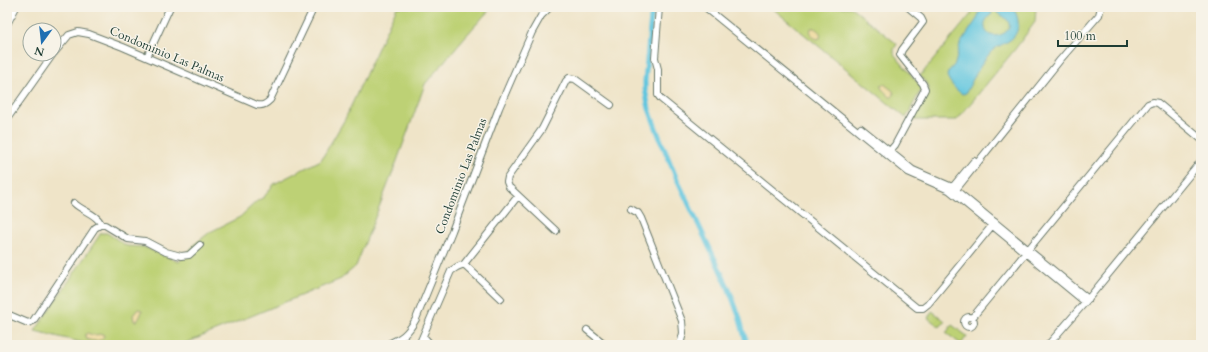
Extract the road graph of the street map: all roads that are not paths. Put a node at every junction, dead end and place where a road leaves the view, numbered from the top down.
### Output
1 (15, 7) edge
2 (170, 7) edge
3 (314, 7) edge
4 (550, 7) edge
5 (659, 7) edge
6 (705, 7) edge
7 (711, 7) edge
8 (908, 7) edge
9 (1101, 9) edge
10 (7, 22) edge
11 (62, 44) edge
12 (147, 57) junction
13 (48, 62) edge
14 (611, 105) dead end
15 (7, 119) edge
16 (1201, 139) edge
17 (888, 153) junction
18 (1201, 161) edge
19 (952, 190) junction
20 (518, 196) junction
21 (74, 203) dead end
22 (631, 209) dead end
23 (100, 224) junction
24 (994, 224) junction
25 (556, 231) dead end
26 (200, 245) dead end
27 (1027, 251) junction
28 (464, 264) junction
29 (501, 299) dead end
30 (1087, 301) junction
31 (7, 314) edge
32 (972, 318) dead end
33 (587, 330) dead end
34 (423, 336) junction
35 (386, 345) edge
36 (419, 345) edge
37 (431, 345) edge
38 (606, 345) edge
39 (680, 345) edge
40 (1048, 345) edge

1 - 10 main road
2 - 12 street
3 - 12 street, Condominio Las Palmas
4 - 35 street, Condominio Las Palmas
5 - 24 street
6 - 17 street
7 - 17 street
8 - 17 street
9 - 19 street
11 - 12 street, Condominio Las Palmas
13 - 15 street, Condominio Las Palmas
14 - 20 street
16 - 27 street
17 - 19 street
18 - 30 street
19 - 24 street
20 - 25 street
20 - 28 street
21 - 23 street
22 - 39 street
23 - 26 street
23 - 31 street
24 - 27 street
27 - 30 street
27 - 32 street
28 - 29 street
28 - 34 street
30 - 40 street
33 - 38 street
34 - 36 street
34 - 37 street

